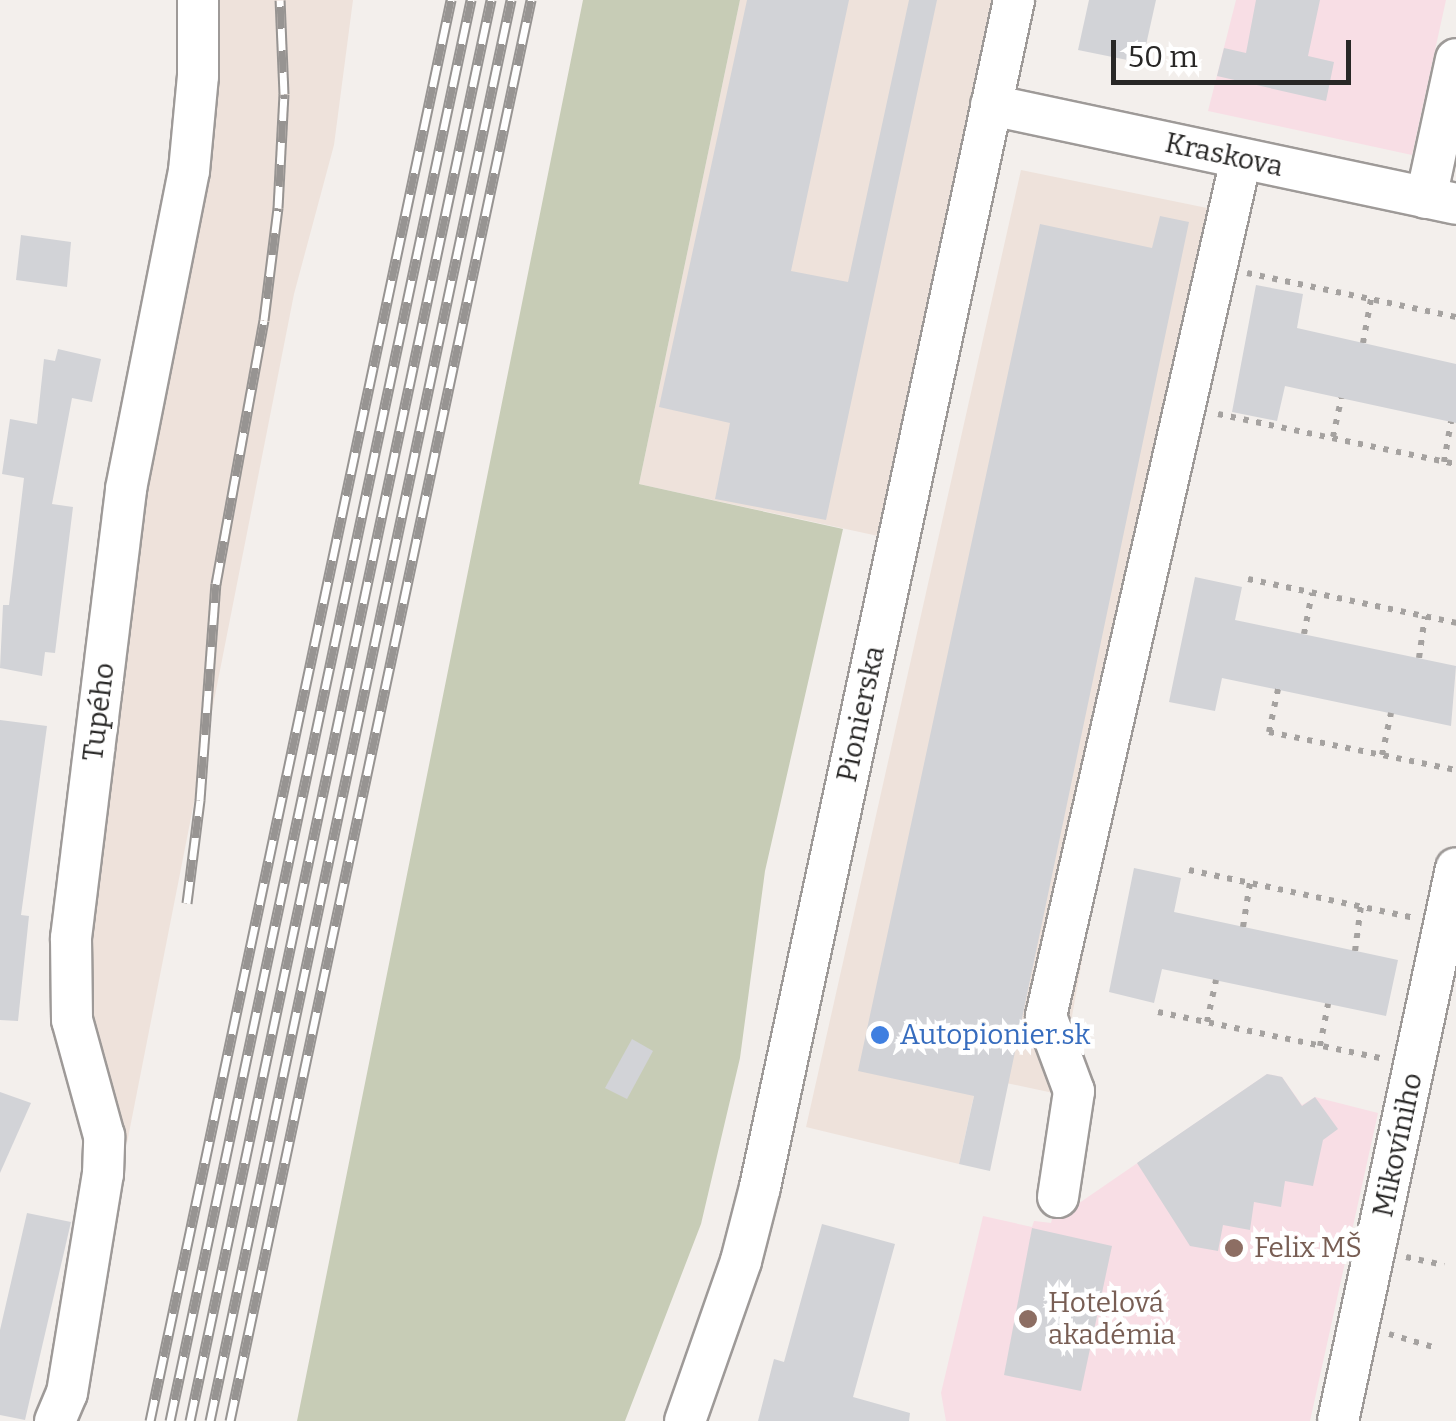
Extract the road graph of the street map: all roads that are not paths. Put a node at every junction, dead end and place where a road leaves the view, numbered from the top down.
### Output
1 (198, 0) edge
2 (1014, 0) edge
3 (1456, 59) edge
4 (991, 105) junction
5 (1241, 158) junction
6 (1441, 201) edge
7 (1456, 868) edge
8 (1058, 1197) dead end
9 (55, 1421) edge
10 (684, 1421) edge
11 (1338, 1421) edge

1 - 9 street, Tupého
2 - 4 street, Pionierska
3 - 6 street
4 - 5 street, Kraskova
4 - 10 street, Pionierska
5 - 6 street, Kraskova
5 - 8 street
7 - 11 street, Mikovíniho

